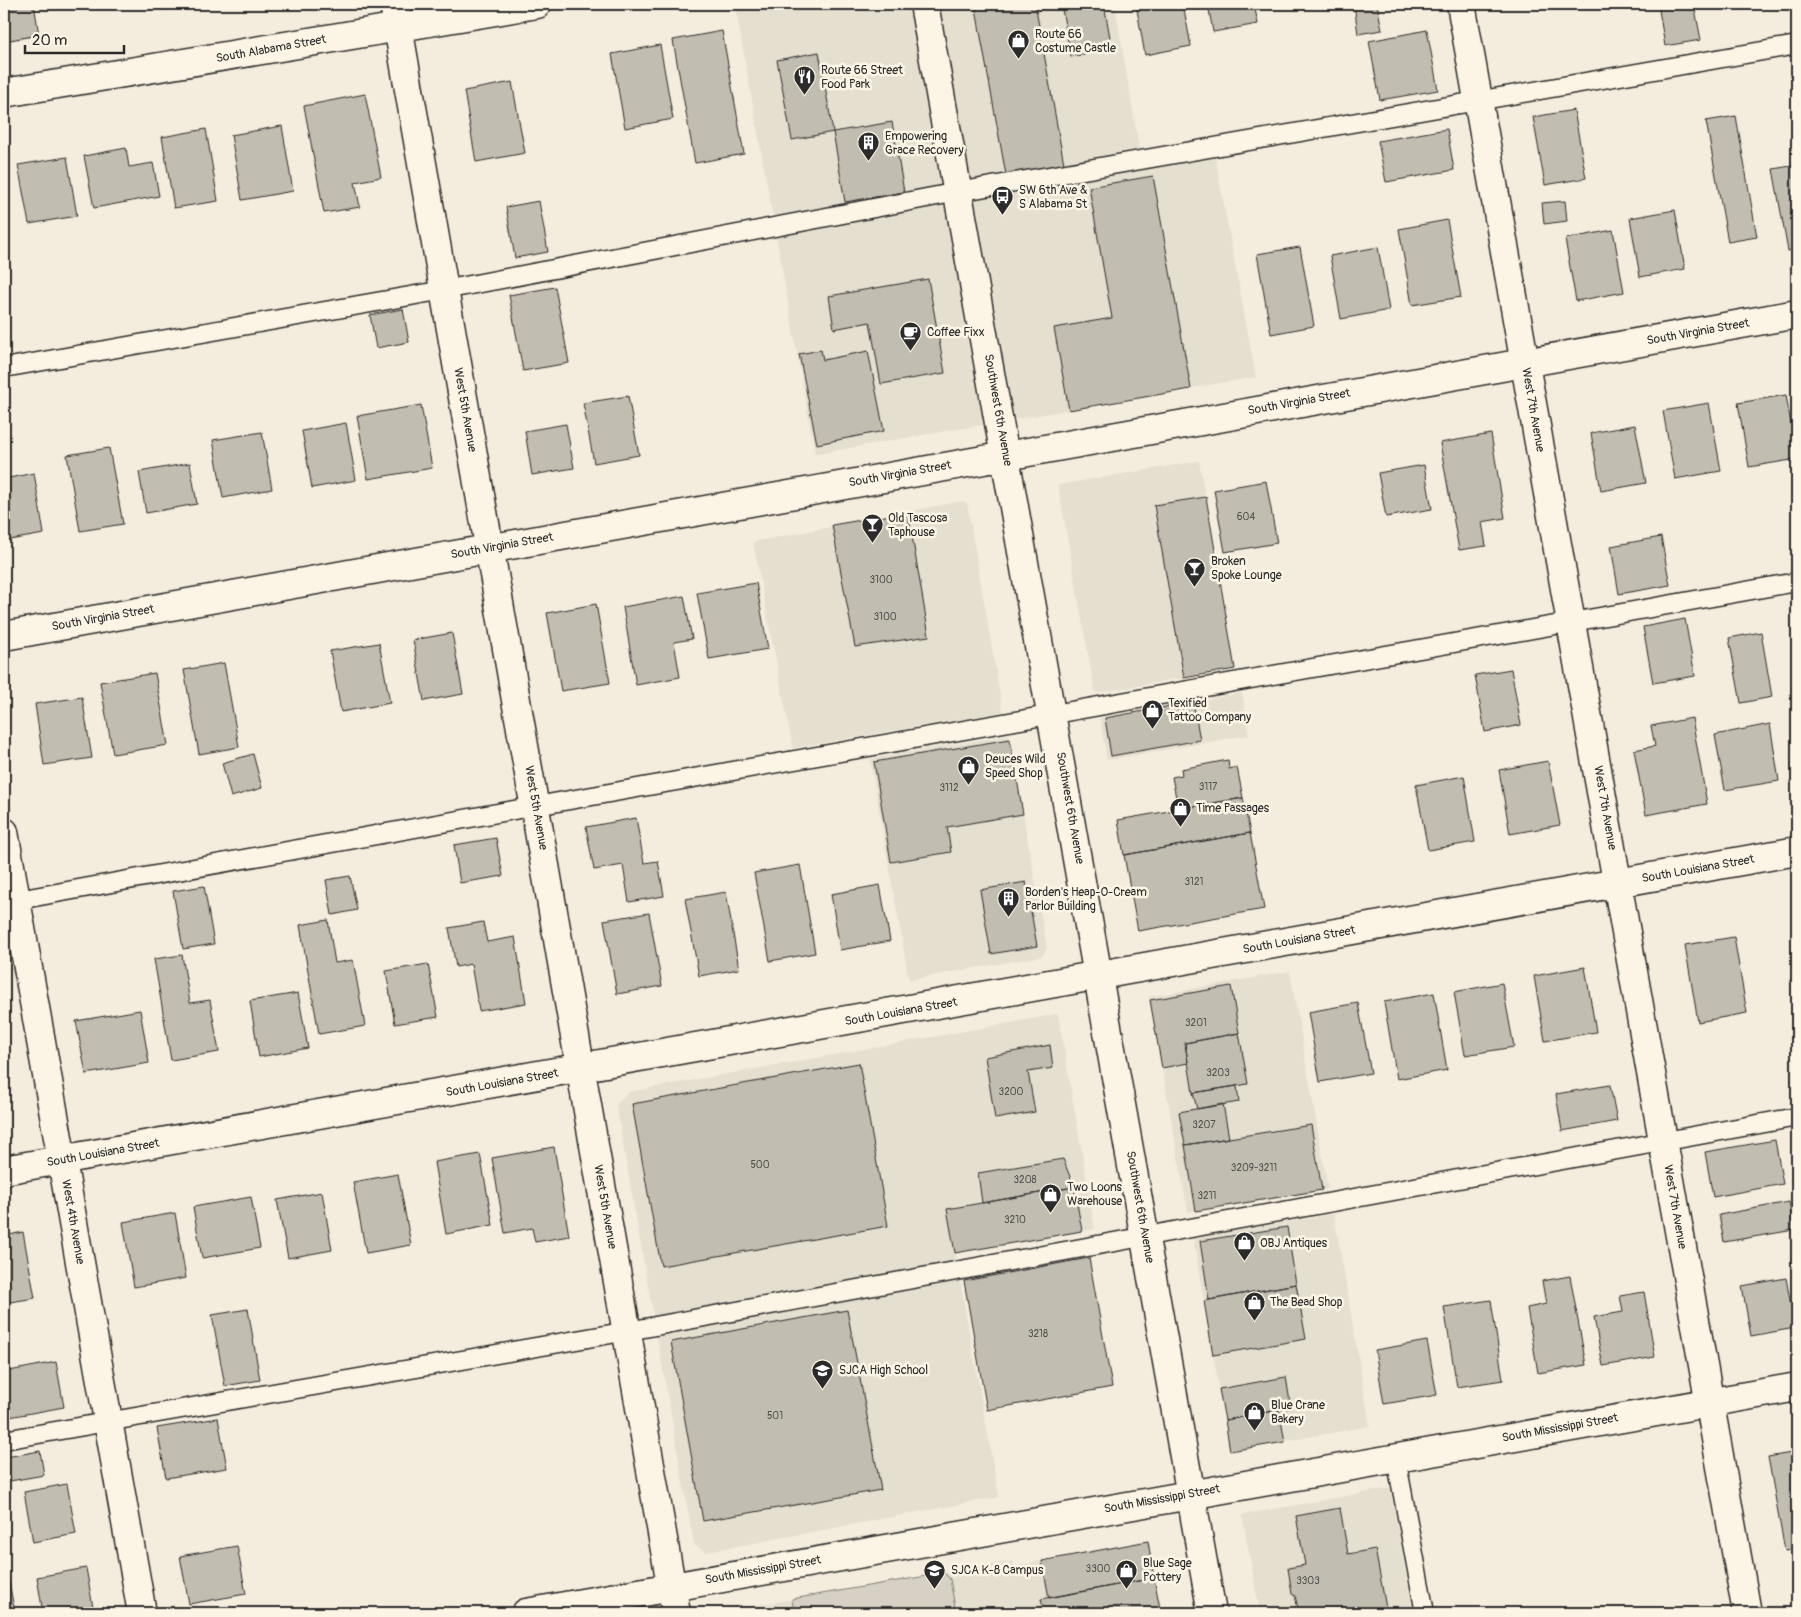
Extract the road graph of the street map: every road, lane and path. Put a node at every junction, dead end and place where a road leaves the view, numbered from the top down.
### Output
1 (538, 4) edge
2 (924, 4) edge
3 (1461, 4) edge
4 (396, 16) edge
5 (1797, 45) edge
6 (4, 93) edge
7 (1478, 100) junction
8 (958, 192) junction
9 (444, 290) junction
10 (1797, 314) edge
11 (1525, 362) junction
12 (4, 368) edge
13 (1006, 455) junction
14 (488, 548) junction
15 (1797, 582) edge
16 (1572, 623) junction
17 (4, 636) edge
18 (1053, 714) junction
19 (536, 806) junction
20 (4, 832) edge
21 (1797, 851) edge
22 (1618, 884) junction
23 (10, 902) edge
24 (1100, 976) junction
25 (580, 1069) junction
26 (1797, 1117) edge
27 (1664, 1141) junction
28 (62, 1160) junction
29 (4, 1170) edge
30 (1145, 1235) junction
31 (628, 1331) junction
32 (1797, 1387) edge
33 (1709, 1402) junction
34 (109, 1422) junction
35 (4, 1440) edge
36 (1396, 1458) junction
37 (1190, 1495) junction
38 (671, 1587) junction
39 (142, 1613) edge
40 (526, 1613) edge
41 (676, 1613) edge
42 (1212, 1613) edge
43 (1424, 1613) edge
44 (1747, 1613) edge

1 - 4 street, South Alabama Street
2 - 8 street, Southwest 6th Avenue
3 - 7 street, West 7th Avenue
4 - 6 street, South Alabama Street
4 - 9 street, West 5th Avenue
5 - 7 lane
7 - 8 lane
7 - 11 street, West 7th Avenue
8 - 9 lane
8 - 13 street, Southwest 6th Avenue
9 - 12 lane
9 - 14 street, West 5th Avenue
10 - 11 street, South Virginia Street
11 - 13 street, South Virginia Street
11 - 16 street, West 7th Avenue
13 - 14 street, South Virginia Street
13 - 18 street, Southwest 6th Avenue
14 - 17 street, South Virginia Street
14 - 19 street, West 5th Avenue
15 - 16 lane
16 - 18 lane
16 - 22 street, West 7th Avenue
18 - 19 lane
18 - 24 street, Southwest 6th Avenue
19 - 23 lane
19 - 25 street, West 5th Avenue
20 - 23 street, West 4th Avenue
21 - 22 street, South Louisiana Street
22 - 24 street, South Louisiana Street
22 - 27 street, West 7th Avenue
23 - 28 street, West 4th Avenue
24 - 25 street, South Louisiana Street
24 - 30 street, Southwest 6th Avenue
25 - 28 street, South Louisiana Street
25 - 31 street, West 5th Avenue
26 - 27 lane
27 - 30 lane
27 - 33 street, West 7th Avenue
28 - 29 street, South Louisiana Street
28 - 34 street, West 4th Avenue
30 - 31 lane
30 - 37 street, Southwest 6th Avenue
31 - 34 lane
31 - 38 street, West 5th Avenue
32 - 33 street, South Mississippi Street
33 - 36 street, South Mississippi Street
33 - 44 street, West 7th Avenue
34 - 35 lane
34 - 39 street, West 4th Avenue
36 - 37 street, South Mississippi Street
36 - 43 lane
37 - 38 street, South Mississippi Street
37 - 42 street, Southwest 6th Avenue
38 - 40 street, South Mississippi Street
38 - 41 street, West 5th Avenue

